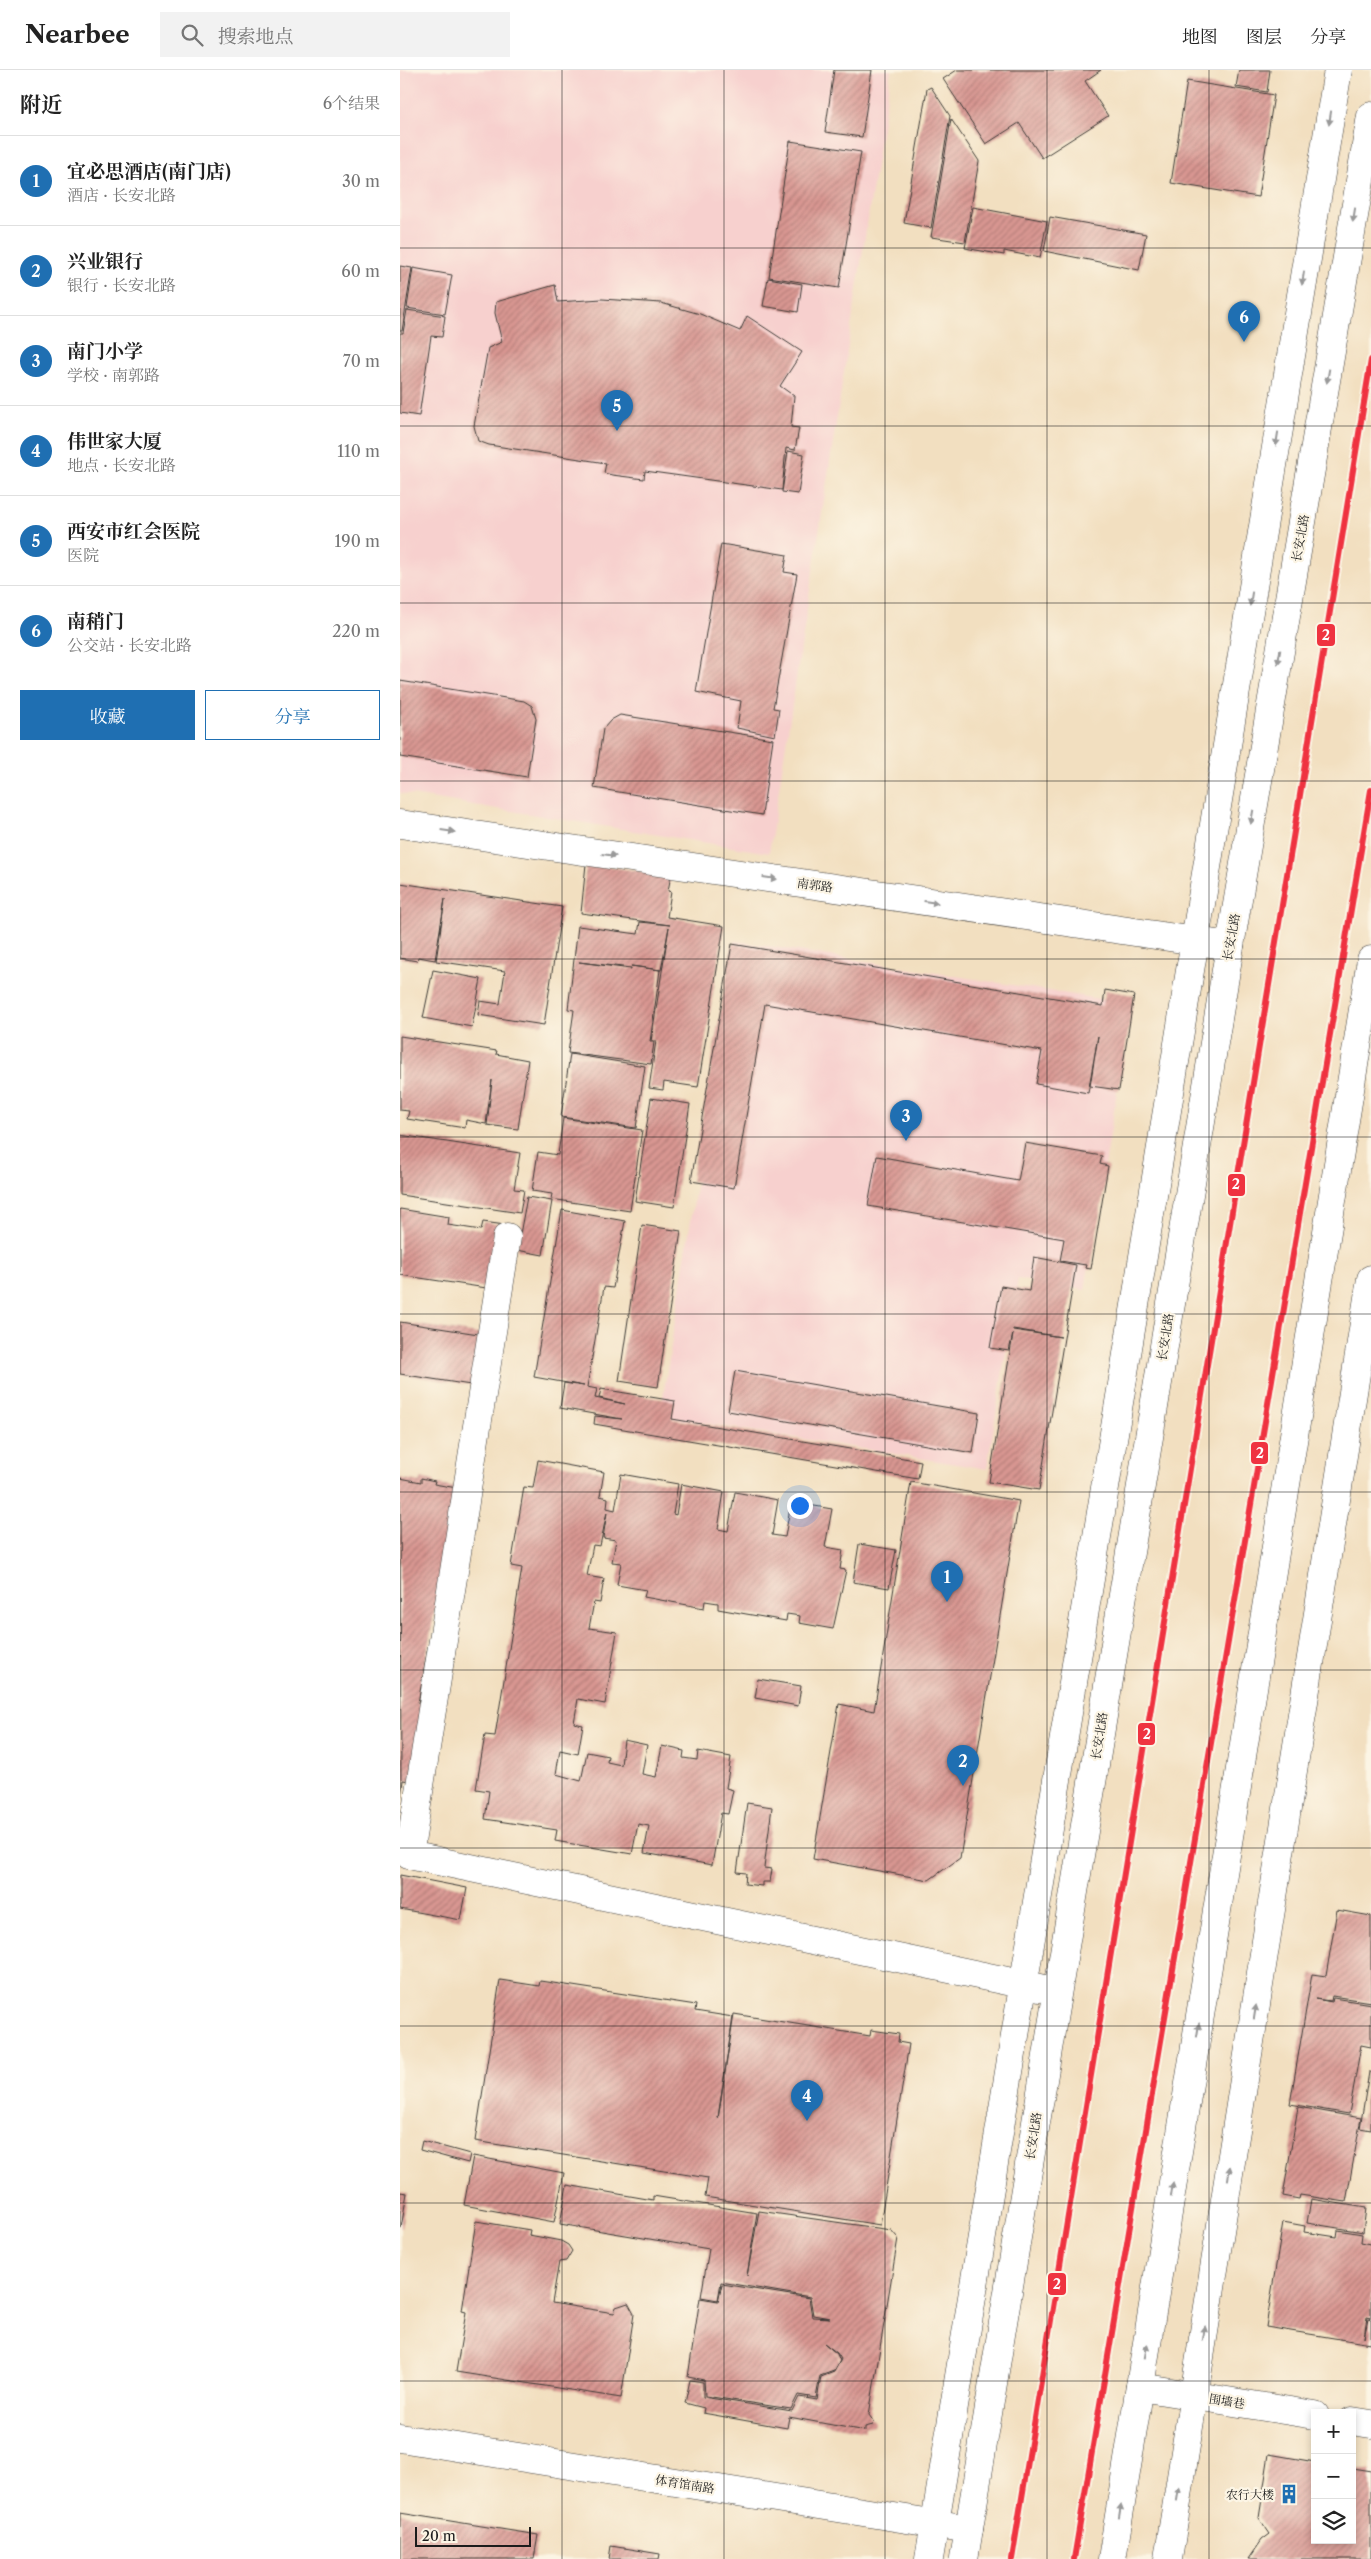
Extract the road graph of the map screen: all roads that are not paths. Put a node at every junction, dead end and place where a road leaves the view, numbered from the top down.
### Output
1 (1338, 70) edge
2 (1371, 116) edge
3 (400, 824) edge
4 (1195, 941) junction
5 (1230, 946) junction
6 (1371, 960) edge
7 (1368, 998) edge
8 (507, 1237) dead end
9 (1371, 1279) edge
10 (1024, 1985) junction
11 (1057, 1991) junction
12 (1140, 2387) junction
13 (1194, 2396) junction
14 (1311, 2414) edge
15 (1356, 2422) edge
16 (1371, 2424) edge
17 (400, 2438) edge
18 (936, 2524) junction
19 (969, 2529) junction
20 (928, 2559) edge
21 (964, 2559) edge
22 (1112, 2559) edge
23 (1168, 2559) edge

1 -> 4 street
2 -> 5 street, 长安北路
3 -> 4 street, 南郭路
4 - 5 street, 南郭路
4 - 10 street
5 - 11 street, 长安北路
6 - 7 street
12 -> 7 street
8 - 10 street
13 -> 9 street
10 - 11 street
10 - 18 street
11 - 19 street, 长安北路
12 - 13 street, 围墙巷
22 -> 12 street
13 - 14 street, 围墙巷
23 -> 13 street
15 - 16 street
17 - 18 street, 体育馆南路
18 - 19 street, 体育馆南路
18 - 20 street
19 - 21 street, 长安北路

